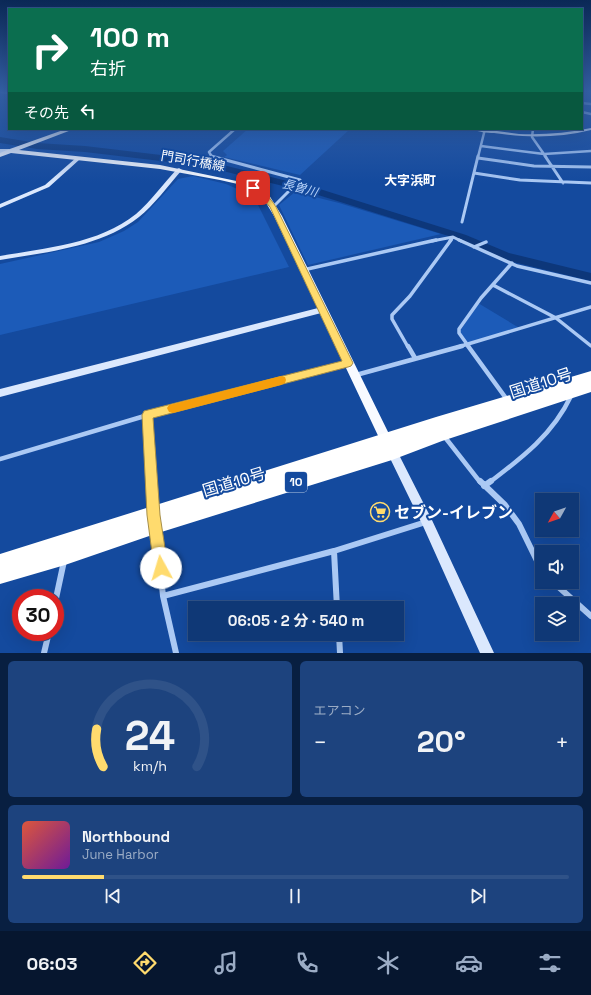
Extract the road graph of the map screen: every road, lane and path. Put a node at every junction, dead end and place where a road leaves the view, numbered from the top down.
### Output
1 (591, 129) edge
2 (51, 130) edge
3 (68, 130) edge
4 (234, 130) edge
5 (485, 130) edge
6 (533, 130) edge
7 (577, 131) edge
8 (532, 136) junction
9 (481, 146) junction
10 (0, 150) edge
11 (591, 151) edge
12 (9, 152) junction
13 (544, 154) junction
14 (0, 155) edge
15 (478, 158) junction
16 (77, 159) junction
17 (591, 167) edge
18 (553, 168) junction
19 (179, 170) junction
20 (474, 173) junction
21 (563, 183) junction
22 (591, 183) edge
23 (0, 206) edge
24 (273, 207) junction
25 (462, 222) dead end
26 (453, 237) junction
27 (486, 242) dead end
28 (476, 246) junction
29 (0, 258) edge
30 (512, 264) junction
31 (303, 270) junction
32 (591, 283) edge
33 (493, 285) junction
34 (591, 308) edge
35 (322, 310) junction
36 (556, 318) junction
37 (468, 343) junction
38 (591, 346) edge
39 (415, 358) junction
40 (348, 363) junction
41 (354, 376) junction
42 (583, 383) edge
43 (0, 393) edge
44 (509, 403) junction
45 (148, 415) junction
46 (439, 429) junction
47 (389, 446) junction
48 (0, 459) edge
49 (484, 486) junction
50 (155, 520) junction
51 (427, 522) junction
52 (67, 548) junction
53 (334, 551) junction
54 (535, 559) edge
55 (0, 563) edge
56 (0, 575) edge
57 (58, 589) edge
58 (561, 589) edge
59 (164, 596) junction
60 (337, 601) edge
61 (590, 613) edge
62 (47, 641) edge
63 (339, 641) edge
64 (44, 653) edge
65 (176, 653) edge
66 (340, 653) edge
67 (487, 653) edge

1 - 7 street
2 - 10 main road
3 - 12 main road, 門司行橋線
4 - 24 street
5 - 8 street
5 - 9 street
6 - 8 street
7 - 8 street
8 - 13 street
9 - 13 street
9 - 15 street
10 - 12 street
11 - 13 street
12 - 14 main road, 門司行橋線
12 - 16 main road, 門司行橋線
13 - 18 street
15 - 18 street
15 - 20 street
16 - 19 main road, 門司行橋線
16 - 23 street
17 - 18 street
18 - 21 street
19 - 24 main road, 門司行橋線
19 - 29 street
20 - 21 street
20 - 25 street
21 - 22 street
24 - 31 main road, 門司行橋線
26 - 28 street
26 - 31 street
26 - 39 street
27 - 28 street
28 - 30 street
30 - 32 street
30 - 33 street
31 - 35 main road, 門司行橋線
33 - 36 street
33 - 37 street
34 - 36 street
35 - 40 main road, 門司行橋線
35 - 43 street
36 - 37 street
36 - 38 street
37 - 39 street
37 - 44 street
39 - 41 street
40 - 41 main road, 門司行橋線
40 - 45 street
41 - 47 main road, 門司行橋線
42 - 44 highway, 国道10号 / 10
42 - 46 highway, 国道10号 / 10
42 - 49 street
44 - 46 highway, 国道10号 / 10
45 - 48 street
45 - 50 street
46 - 47 highway, 国道10号 / 10
46 - 49 street
47 - 50 highway, 国道10号 / 10
47 - 51 street
49 - 54 street
50 - 52 highway, 国道10号 / 10
50 - 59 street
51 - 53 street
51 - 67 street
52 - 55 highway, 国道10号 / 10
52 - 56 highway, 国道10号 / 10
52 - 57 street
53 - 59 street
53 - 60 street
58 - 61 street
59 - 65 street
62 - 64 street
63 - 66 street

